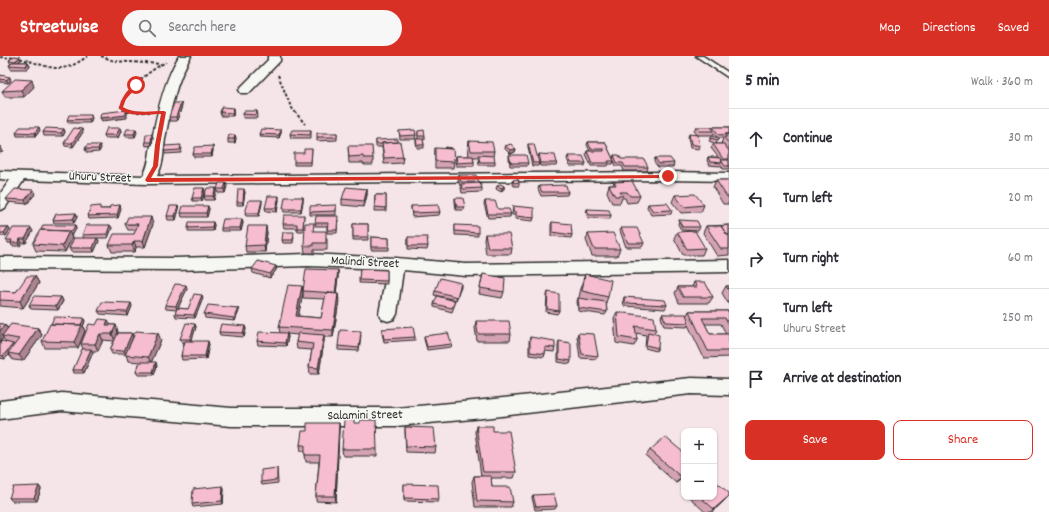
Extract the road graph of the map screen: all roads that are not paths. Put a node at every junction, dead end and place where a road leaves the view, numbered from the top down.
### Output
1 (185, 56) edge
2 (699, 56) edge
3 (274, 59) edge
4 (729, 76) edge
5 (245, 90) dead end
6 (0, 175) edge
7 (20, 176) junction
8 (729, 178) edge
9 (147, 180) junction
10 (0, 205) edge
11 (0, 262) edge
12 (396, 264) junction
13 (729, 266) edge
14 (388, 314) dead end
15 (729, 387) edge
16 (0, 410) edge

1 - 9 street
2 - 4 lane
3 - 5 street
6 - 7 street, Uhuru Street
7 - 9 street, Uhuru Street
7 - 10 street
8 - 9 street, Uhuru Street
11 - 12 street, Malindi Street
12 - 13 street, Malindi Street
12 - 14 street
15 - 16 street, Salamini Street

